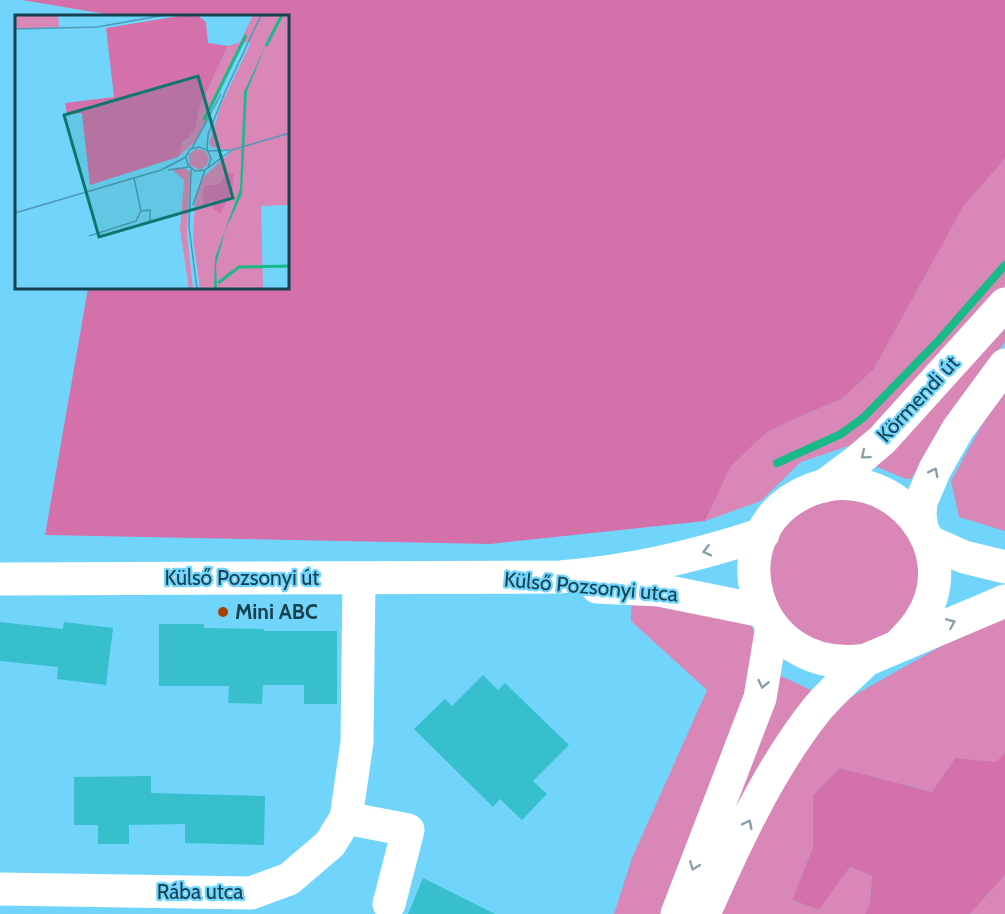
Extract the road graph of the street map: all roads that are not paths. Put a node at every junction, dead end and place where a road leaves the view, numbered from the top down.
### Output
1 (1005, 304) edge
2 (1005, 365) edge
3 (824, 486) junction
4 (763, 534) junction
5 (925, 534) junction
6 (1005, 567) edge
7 (484, 577) junction
8 (360, 578) junction
9 (0, 579) edge
10 (1005, 601) edge
11 (767, 619) junction
12 (898, 645) junction
13 (866, 660) junction
14 (346, 818) junction
15 (0, 889) edge
16 (389, 904) dead end
17 (677, 914) edge
18 (704, 914) edge

1 -> 3 main road, Körmendi út
5 -> 2 main road, Körmendi út
3 - 4 main road
3 - 5 main road
4 -> 7 main road, Külső Pozsonyi utca
4 - 11 main road
5 - 6 main road
5 - 12 main road
7 - 8 main road, Külső Pozsonyi út
7 - 11 main road, Külső Pozsonyi utca
8 - 9 main road, Külső Pozsonyi út
8 - 14 main road, Rába utca
12 -> 10 main road
11 - 13 main road
11 -> 17 main road
12 - 13 main road
18 -> 13 main road
14 - 15 main road, Rába utca
14 - 16 main road

